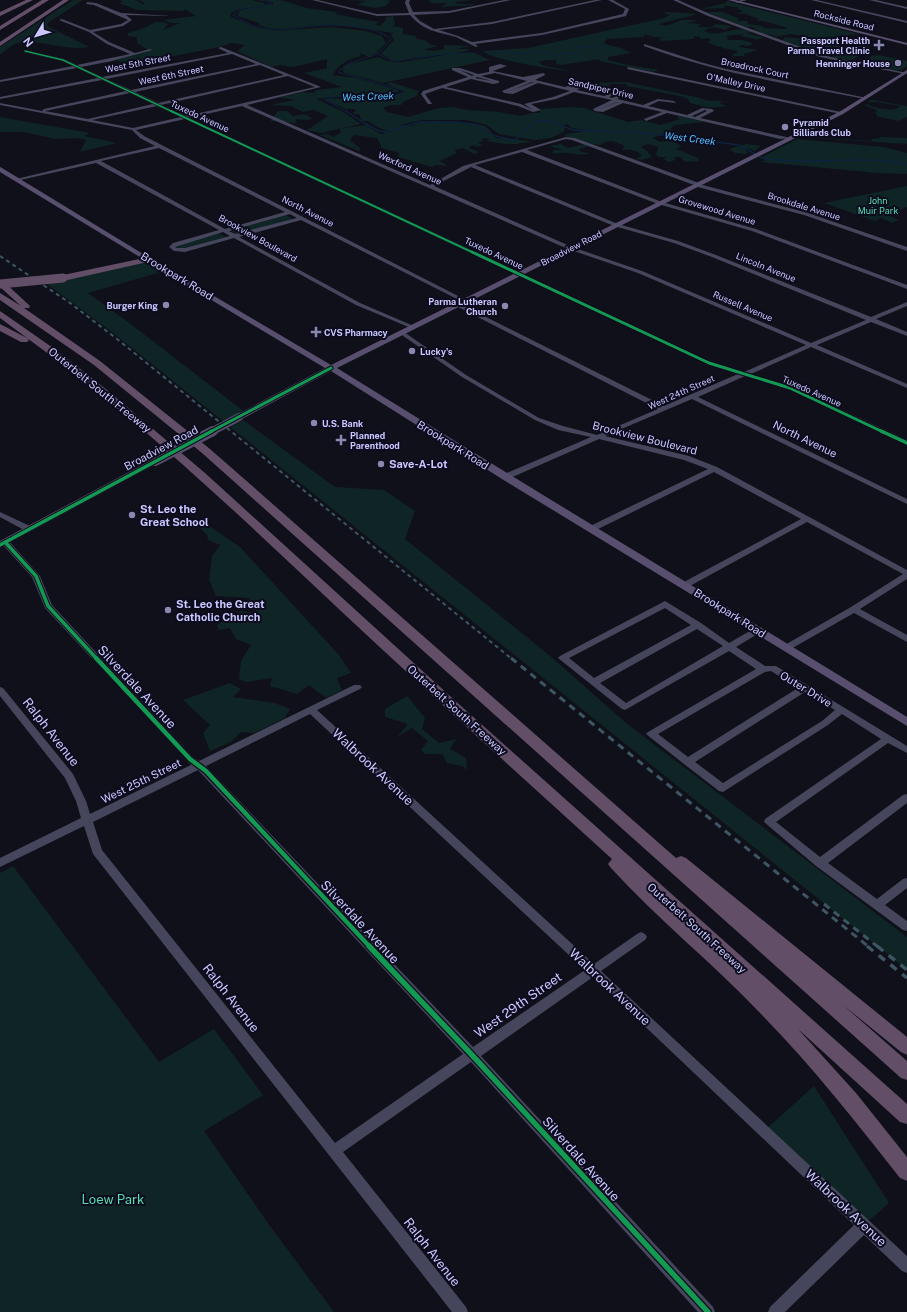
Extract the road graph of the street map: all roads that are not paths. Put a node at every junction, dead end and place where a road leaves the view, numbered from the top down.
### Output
1 (30, 0) edge
2 (37, 0) edge
3 (46, 0) edge
4 (57, 0) edge
5 (66, 0) edge
6 (314, 0) edge
7 (408, 0) edge
8 (509, 0) edge
9 (600, 0) edge
10 (610, 0) edge
11 (675, 0) edge
12 (730, 0) edge
13 (745, 0) edge
14 (813, 0) edge
15 (871, 0) edge
16 (737, 2) junction
17 (87, 3) dead end
18 (907, 8) edge
19 (907, 12) edge
20 (119, 13) junction
21 (901, 13) dead end
22 (0, 14) edge
23 (412, 14) junction
24 (139, 15) junction
25 (894, 15) dead end
26 (171, 16) dead end
27 (886, 17) junction
28 (129, 18) junction
29 (61, 20) dead end
30 (0, 22) edge
31 (907, 22) edge
32 (15, 26) junction
33 (0, 28) edge
34 (430, 30) junction
35 (90, 32) junction
36 (0, 35) edge
37 (0, 39) edge
38 (472, 43) junction
39 (0, 44) edge
40 (645, 44) dead end
41 (907, 44) edge
42 (477, 47) dead end
43 (220, 48) dead end
44 (150, 50) dead end
45 (25, 52) dead end
46 (233, 53) junction
47 (134, 54) junction
48 (260, 64) junction
49 (78, 67) junction
50 (628, 68) dead end
51 (55, 71) junction
52 (90, 72) junction
53 (906, 72) edge
54 (289, 75) junction
55 (474, 76) junction
56 (103, 78) junction
57 (524, 79) junction
58 (532, 80) junction
59 (0, 81) edge
60 (538, 82) junction
61 (442, 87) junction
62 (437, 88) junction
63 (565, 88) junction
64 (573, 90) junction
65 (131, 91) junction
66 (605, 97) junction
67 (0, 98) edge
68 (865, 98) junction
69 (615, 99) junction
70 (624, 101) junction
71 (674, 102) dead end
72 (430, 103) dead end
73 (0, 104) edge
74 (158, 104) junction
75 (242, 104) junction
76 (526, 104) junction
77 (519, 105) junction
78 (644, 106) junction
79 (39, 111) junction
80 (666, 112) junction
81 (841, 113) junction
82 (185, 117) junction
83 (686, 117) junction
84 (695, 119) junction
85 (86, 120) junction
86 (646, 120) dead end
87 (133, 129) junction
88 (789, 138) junction
89 (160, 146) junction
90 (522, 150) junction
91 (97, 161) junction
92 (470, 165) junction
93 (0, 169) edge
94 (18, 180) junction
95 (696, 184) junction
96 (430, 186) junction
97 (660, 203) junction
98 (290, 212) junction
99 (301, 218) junction
100 (616, 225) junction
101 (223, 230) junction
102 (234, 236) junction
103 (570, 248) junction
104 (907, 249) edge
105 (146, 257) junction
106 (518, 274) junction
107 (0, 282) edge
108 (907, 287) edge
109 (0, 296) edge
110 (465, 301) junction
111 (458, 304) junction
112 (907, 304) edge
113 (0, 314) edge
114 (871, 319) junction
115 (0, 327) edge
116 (413, 328) junction
117 (55, 333) junction
118 (402, 333) junction
119 (907, 334) edge
120 (812, 345) junction
121 (331, 368) junction
122 (746, 374) junction
123 (907, 386) edge
124 (102, 390) junction
125 (693, 396) junction
126 (664, 409) junction
127 (600, 438) junction
128 (907, 443) edge
129 (714, 469) junction
130 (505, 477) junction
131 (907, 502) edge
132 (0, 514) edge
133 (807, 518) junction
134 (29, 529) junction
135 (591, 529) junction
136 (3, 543) edge
137 (907, 574) edge
138 (685, 585) junction
139 (854, 609) junction
140 (698, 625) junction
141 (758, 630) junction
142 (907, 639) edge
143 (729, 647) junction
144 (786, 648) junction
145 (764, 669) junction
146 (594, 682) junction
147 (357, 687) dead end
148 (804, 688) junction
149 (0, 690) edge
150 (311, 710) junction
151 (841, 710) junction
152 (907, 722) edge
153 (890, 738) junction
154 (907, 750) edge
155 (687, 762) junction
156 (198, 766) junction
157 (907, 798) edge
158 (87, 821) junction
159 (625, 824) junction
160 (593, 834) junction
161 (0, 863) edge
162 (820, 863) junction
163 (907, 882) edge
164 (877, 905) junction
165 (907, 927) edge
166 (641, 937) dead end
167 (594, 971) junction
168 (907, 1047) edge
169 (472, 1055) junction
170 (907, 1072) edge
171 (907, 1116) edge
172 (334, 1151) junction
173 (907, 1172) edge
174 (864, 1225) junction
175 (907, 1266) edge
176 (461, 1312) edge
177 (708, 1312) edge
178 (775, 1312) edge

1 - 22 highway
2 - 30 highway
3 - 33 highway
4 - 32 highway
5 - 39 highway
6 - 23 street
7 - 23 street
8 - 23 street
9 - 34 street
10 - 38 street
11 - 53 street
12 - 16 main road, Rockside Road
13 - 16 street
14 - 27 street
15 - 18 street
16 - 41 main road, Rockside Road
17 - 20 street
19 - 21 street
20 - 24 street
20 - 28 street
23 - 34 street
24 - 26 street
24 - 28 street
25 - 27 street
27 - 31 street
28 - 35 street
29 - 35 street
32 - 36 highway
32 - 37 highway
34 - 38 street
35 - 47 street
38 - 42 street
40 - 68 street, Broadrock Court
43 - 46 street
44 - 47 street
45 - 49 street, Tuxedo Avenue
46 - 48 street
46 - 56 street, West 5th Street
47 - 49 street
48 - 54 street
48 - 65 street, West 6th Street
49 - 51 street
49 - 52 street, Tuxedo Avenue
50 - 81 street, O'Malley Drive
51 - 52 street
51 - 59 street
52 - 56 street, Tuxedo Avenue
53 - 68 main road, Broadview Road
54 - 74 street
54 - 75 street
55 - 55 street
55 - 57 street, Sandpiper Drive
55 - 61 street, Sandpiper Drive
56 - 65 street, Tuxedo Avenue
56 - 67 street, West 5th Street
57 - 58 street, Sandpiper Drive
57 - 58 street
58 - 60 street, Sandpiper Drive
58 - 60 street
60 - 63 street, Sandpiper Drive
61 - 62 street, Sandpiper Drive
61 - 77 street
62 - 72 street
62 - 77 street
63 - 64 street, Sandpiper Drive
63 - 64 street
64 - 66 street, Sandpiper Drive
64 - 76 street
65 - 74 street, Tuxedo Avenue
65 - 79 street, West 6th Street
66 - 69 street, Sandpiper Drive
66 - 69 street
68 - 81 main road, Broadview Road
69 - 70 street, Sandpiper Drive
69 - 70 street
70 - 78 street, Sandpiper Drive
71 - 78 street
73 - 79 street
74 - 82 street, Tuxedo Avenue
74 - 85 street
75 - 82 street
75 - 96 street, Wexford Avenue
76 - 77 street
76 - 77 street
78 - 80 street, Sandpiper Drive
79 - 85 street
80 - 83 street, Sandpiper Drive
80 - 86 street
81 - 88 main road, Broadview Road
82 - 87 street
82 - 106 street, Tuxedo Avenue
83 - 84 street, Sandpiper Drive
83 - 84 street
84 - 88 street, Sandpiper Drive
85 - 87 street
87 - 89 street, North Avenue
88 - 95 main road, Broadview Road
89 - 91 street
89 - 98 street, North Avenue
90 - 92 street
90 - 95 street, Brookdale Avenue
90 - 97 street, Grovewood Avenue
91 - 94 street
91 - 101 street, Brookview Boulevard
92 - 96 street
92 - 100 street, Lincoln Avenue
93 - 94 main road, Brookpark Road
94 - 105 main road, Brookpark Road
95 - 97 main road, Broadview Road
95 - 104 street, Brookdale Avenue
96 - 103 street, Wexford Avenue
97 - 100 main road, Broadview Road
97 - 108 street, Grovewood Avenue
98 - 99 street, North Avenue
98 - 101 street
99 - 102 street
99 - 110 street, North Avenue
100 - 103 main road, Broadview Road
100 - 114 street, Lincoln Avenue
101 - 102 street, Brookview Boulevard
101 - 102 street
102 - 116 street, Brookview Boulevard
103 - 106 main road, Broadview Road
103 - 120 street, Russell Avenue
105 - 107 highway, bridge
105 - 121 main road, Brookpark Road
106 - 110 main road, Broadview Road
106 - 122 street, Tuxedo Avenue
107 - 117 highway
109 - 117 highway, Outerbelt South Freeway
110 - 111 main road, Broadview Road
111 - 116 main road, Broadview Road
111 - 126 street
112 - 114 street, West 24th Street
113 - 124 highway, Outerbelt South Freeway
114 - 119 street, Lincoln Avenue
114 - 120 street, West 24th Street
115 - 124 highway
116 - 118 main road, Broadview Road
117 - 159 highway, Outerbelt South Freeway
118 - 121 main road, Broadview Road
118 - 127 street, Brookview Boulevard
120 - 122 street, West 24th Street
120 - 123 street, Russell Avenue
121 - 130 main road, Brookpark Road
121 - 134 main road, Broadview Road, bridge
122 - 125 street, West 24th Street
122 - 128 street, Tuxedo Avenue
124 - 160 highway, Outerbelt South Freeway
125 - 126 street, West 24th Street
125 - 131 street, North Avenue
126 - 127 street, West 24th Street
127 - 129 street, Brookview Boulevard
127 - 130 street, West 24th Street
129 - 133 street, Brookview Boulevard
129 - 135 street
130 - 135 main road, Brookpark Road
132 - 134 street
133 - 137 street, Brookview Boulevard
133 - 138 street
134 - 136 main road, Broadview Road
135 - 138 main road, Brookpark Road
136 - 156 street, Silverdale Avenue
137 - 139 street
138 - 141 main road, Brookpark Road
139 - 142 street
139 - 144 street
140 - 143 street, Outer Drive
140 - 146 street
140 - 146 street, Outer Drive
141 - 143 street
141 - 144 main road, Brookpark Road
143 - 145 street, Outer Drive
143 - 146 street
144 - 152 main road, Brookpark Road
145 - 148 street, Outer Drive
145 - 155 street
147 - 150 street, West 25th Street
148 - 151 street, Outer Drive
148 - 155 street
149 - 158 street, Ralph Avenue
150 - 156 street, West 25th Street
150 - 167 street, Walbrook Avenue
151 - 153 street, Outer Drive
151 - 155 street
153 - 154 street, Outer Drive
153 - 162 street
156 - 158 street, West 25th Street
156 - 169 street, Silverdale Avenue
157 - 162 street
158 - 161 street, West 25th Street
158 - 172 street, Ralph Avenue
159 - 168 highway
159 - 170 highway, Outerbelt South Freeway
160 - 171 highway, Outerbelt South Freeway
160 - 173 highway
162 - 164 street
163 - 164 street
164 - 165 street
166 - 167 street, West 29th Street
167 - 169 street, West 29th Street
167 - 174 street, Walbrook Avenue
169 - 172 street, West 29th Street
169 - 177 street, Silverdale Avenue
172 - 176 street, Ralph Avenue
174 - 175 street, Walbrook Avenue
174 - 178 street

